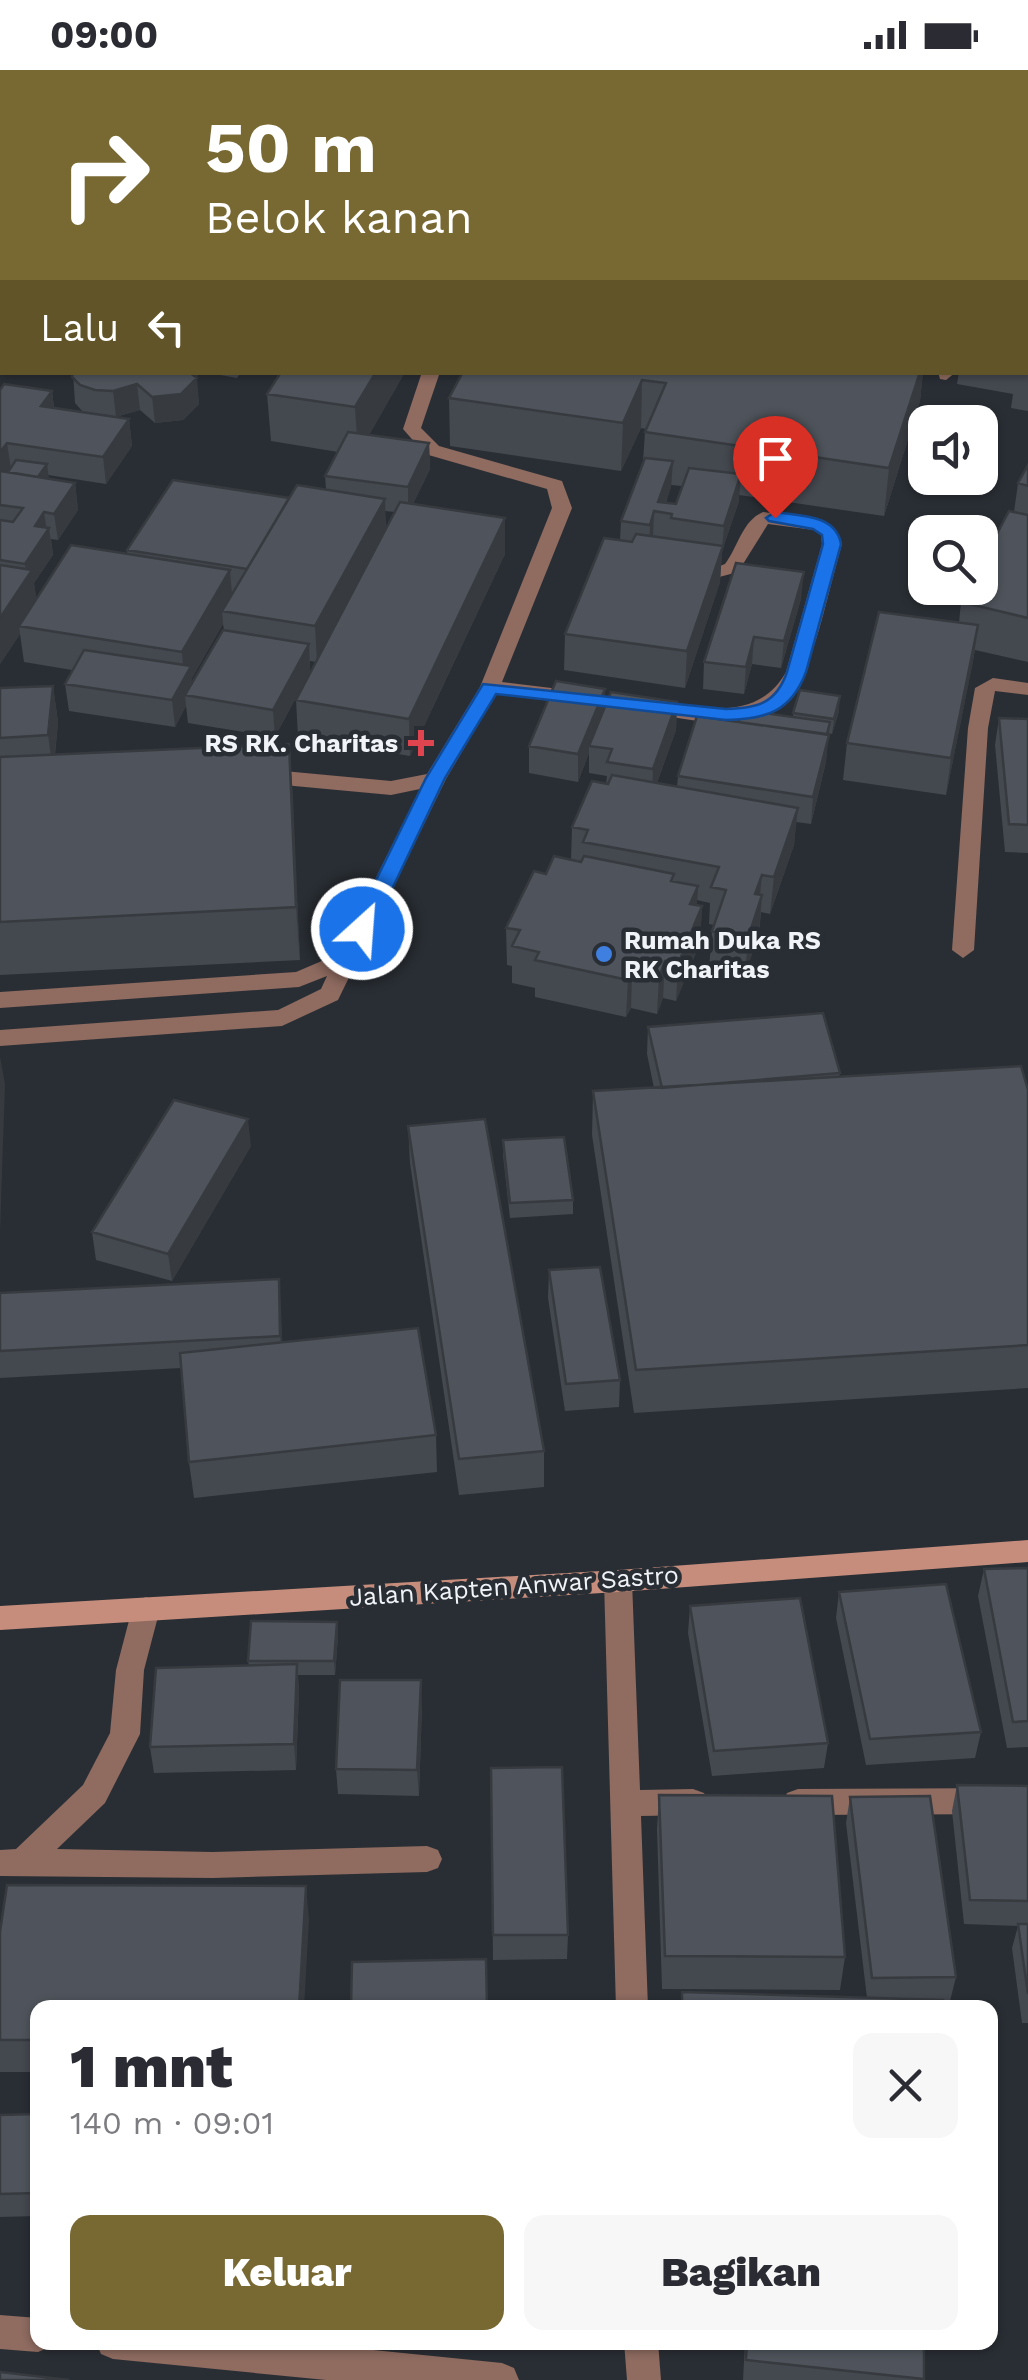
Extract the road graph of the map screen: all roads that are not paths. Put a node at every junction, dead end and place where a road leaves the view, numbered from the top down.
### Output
1 (431, 375) edge
2 (669, 569) edge
3 (490, 688) junction
4 (1028, 689) edge
5 (231, 776) edge
6 (435, 778) junction
7 (964, 950) dead end
8 (348, 959) junction
9 (0, 1000) edge
10 (0, 1038) edge
11 (1028, 1551) edge
12 (618, 1581) junction
13 (146, 1608) junction
14 (0, 1618) edge
15 (1028, 1801) edge
16 (625, 1802) junction
17 (721, 1802) edge
18 (759, 1802) edge
19 (428, 1859) dead end
20 (11, 1862) edge
21 (632, 2000) edge
22 (0, 2332) edge
23 (30, 2334) edge
24 (195, 2350) edge
25 (641, 2350) edge
26 (502, 2380) edge
27 (644, 2380) edge

1 - 3 street
2 - 3 street
3 - 6 street
4 - 7 street
5 - 6 street
6 - 8 street
8 - 9 street
8 - 10 street
11 - 12 street, Jalan Kapten Anwar Sastro
12 - 13 street, Jalan Kapten Anwar Sastro
12 - 16 street
13 - 14 street, Jalan Kapten Anwar Sastro
13 - 20 street
15 - 18 street
16 - 17 street
16 - 21 street
19 - 20 street
22 - 23 street
24 - 26 street
25 - 27 street

